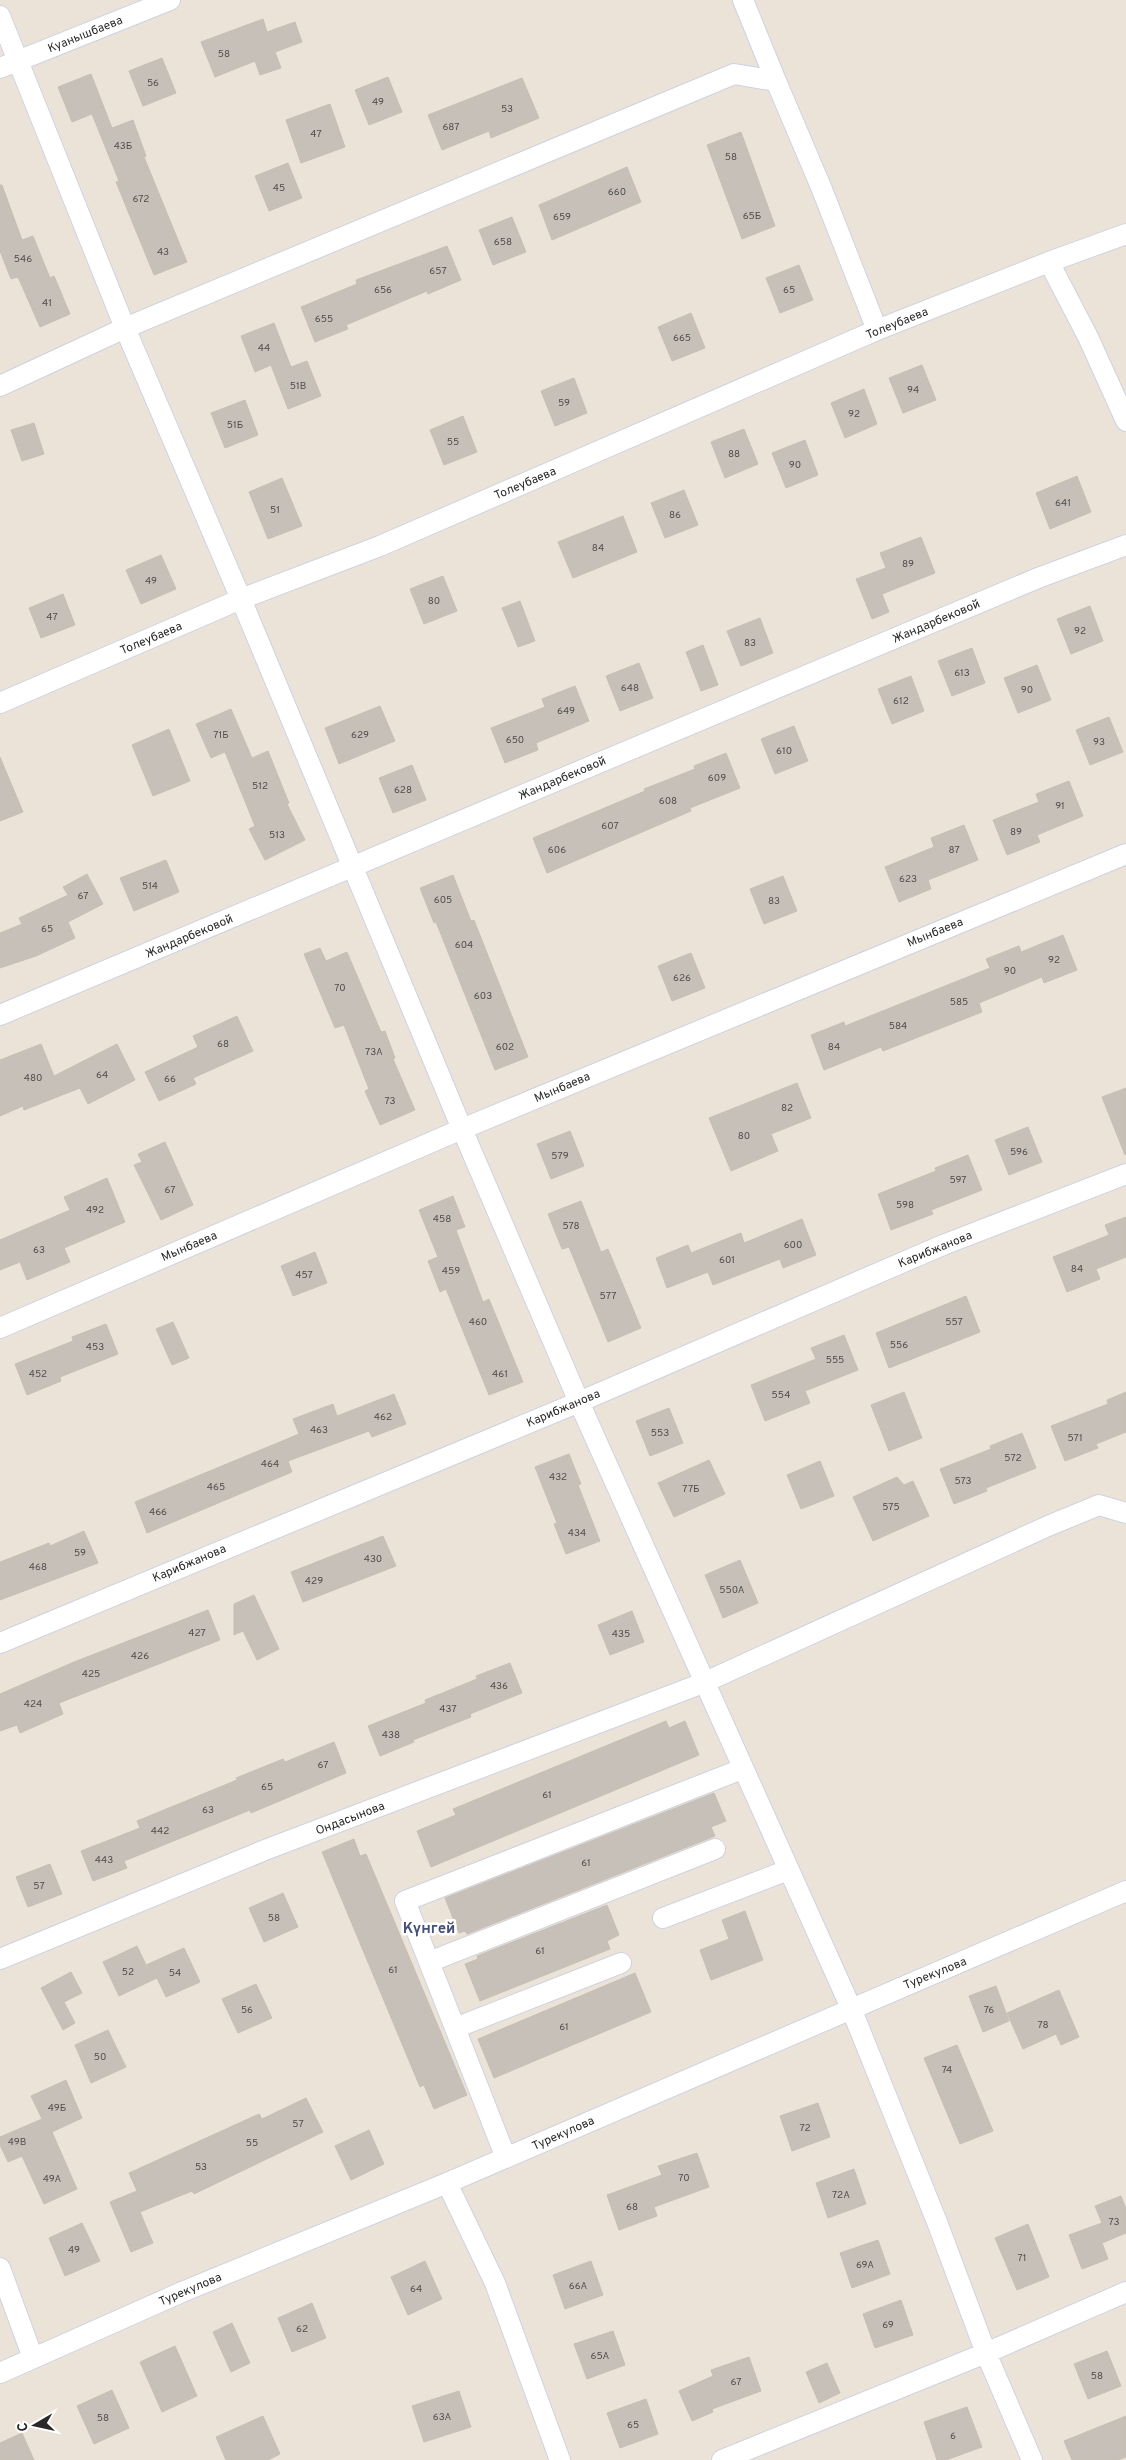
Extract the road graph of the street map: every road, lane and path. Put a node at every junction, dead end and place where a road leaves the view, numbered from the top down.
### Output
1 (170, 0) edge
2 (743, 0) edge
3 (0, 16) edge
4 (19, 60) junction
5 (0, 68) edge
6 (776, 81) junction
7 (1126, 234) edge
8 (1049, 262) junction
9 (125, 328) junction
10 (877, 330) junction
11 (0, 386) edge
12 (1126, 421) edge
13 (1126, 545) edge
14 (241, 599) junction
15 (0, 703) edge
16 (1126, 854) edge
17 (351, 867) junction
18 (0, 1015) edge
19 (462, 1129) junction
20 (1126, 1174) edge
21 (0, 1328) edge
22 (579, 1402) junction
23 (1126, 1513) edge
24 (0, 1643) edge
25 (703, 1683) junction
26 (742, 1769) junction
27 (715, 1849) dead end
28 (788, 1870) junction
29 (1126, 1891) edge
30 (663, 1918) dead end
31 (0, 1960) edge
32 (429, 1962) junction
33 (621, 1963) dead end
34 (850, 2008) junction
35 (455, 2028) junction
36 (506, 2158) junction
37 (447, 2183) junction
38 (0, 2268) edge
39 (1126, 2292) edge
40 (986, 2354) junction
41 (33, 2358) junction
42 (0, 2373) edge
43 (560, 2460) edge
44 (722, 2460) edge
45 (1032, 2460) edge

1 - 4 street, Куанышбаева
2 - 6 street
3 - 4 street
4 - 5 street, Куанышбаева
4 - 9 street
6 - 9 street
6 - 10 street
7 - 8 street, Толеубаева
8 - 10 street, Толеубаева
8 - 12 street
9 - 11 street
9 - 14 street
10 - 14 street, Толеубаева
13 - 17 street, Жандарбековой
14 - 15 street, Толеубаева
14 - 17 street
16 - 19 street, Мынбаева
17 - 18 street, Жандарбековой
17 - 19 street
19 - 21 street, Мынбаева
19 - 22 street
20 - 22 street, Карибжанова
22 - 24 street, Карибжанова
22 - 25 street
23 - 25 street, Ондасынова
25 - 26 street
25 - 31 street, Ондасынова
26 - 28 street
26 - 32 street
27 - 32 street
28 - 30 street
28 - 34 street
29 - 34 street, Турекулова
32 - 35 street
33 - 35 street
34 - 36 street, Турекулова
34 - 40 street
35 - 36 street
36 - 37 street, Турекулова
37 - 41 street, Турекулова
37 - 43 street
38 - 41 street
39 - 40 street
40 - 44 street
40 - 45 street
41 - 42 street, Турекулова

